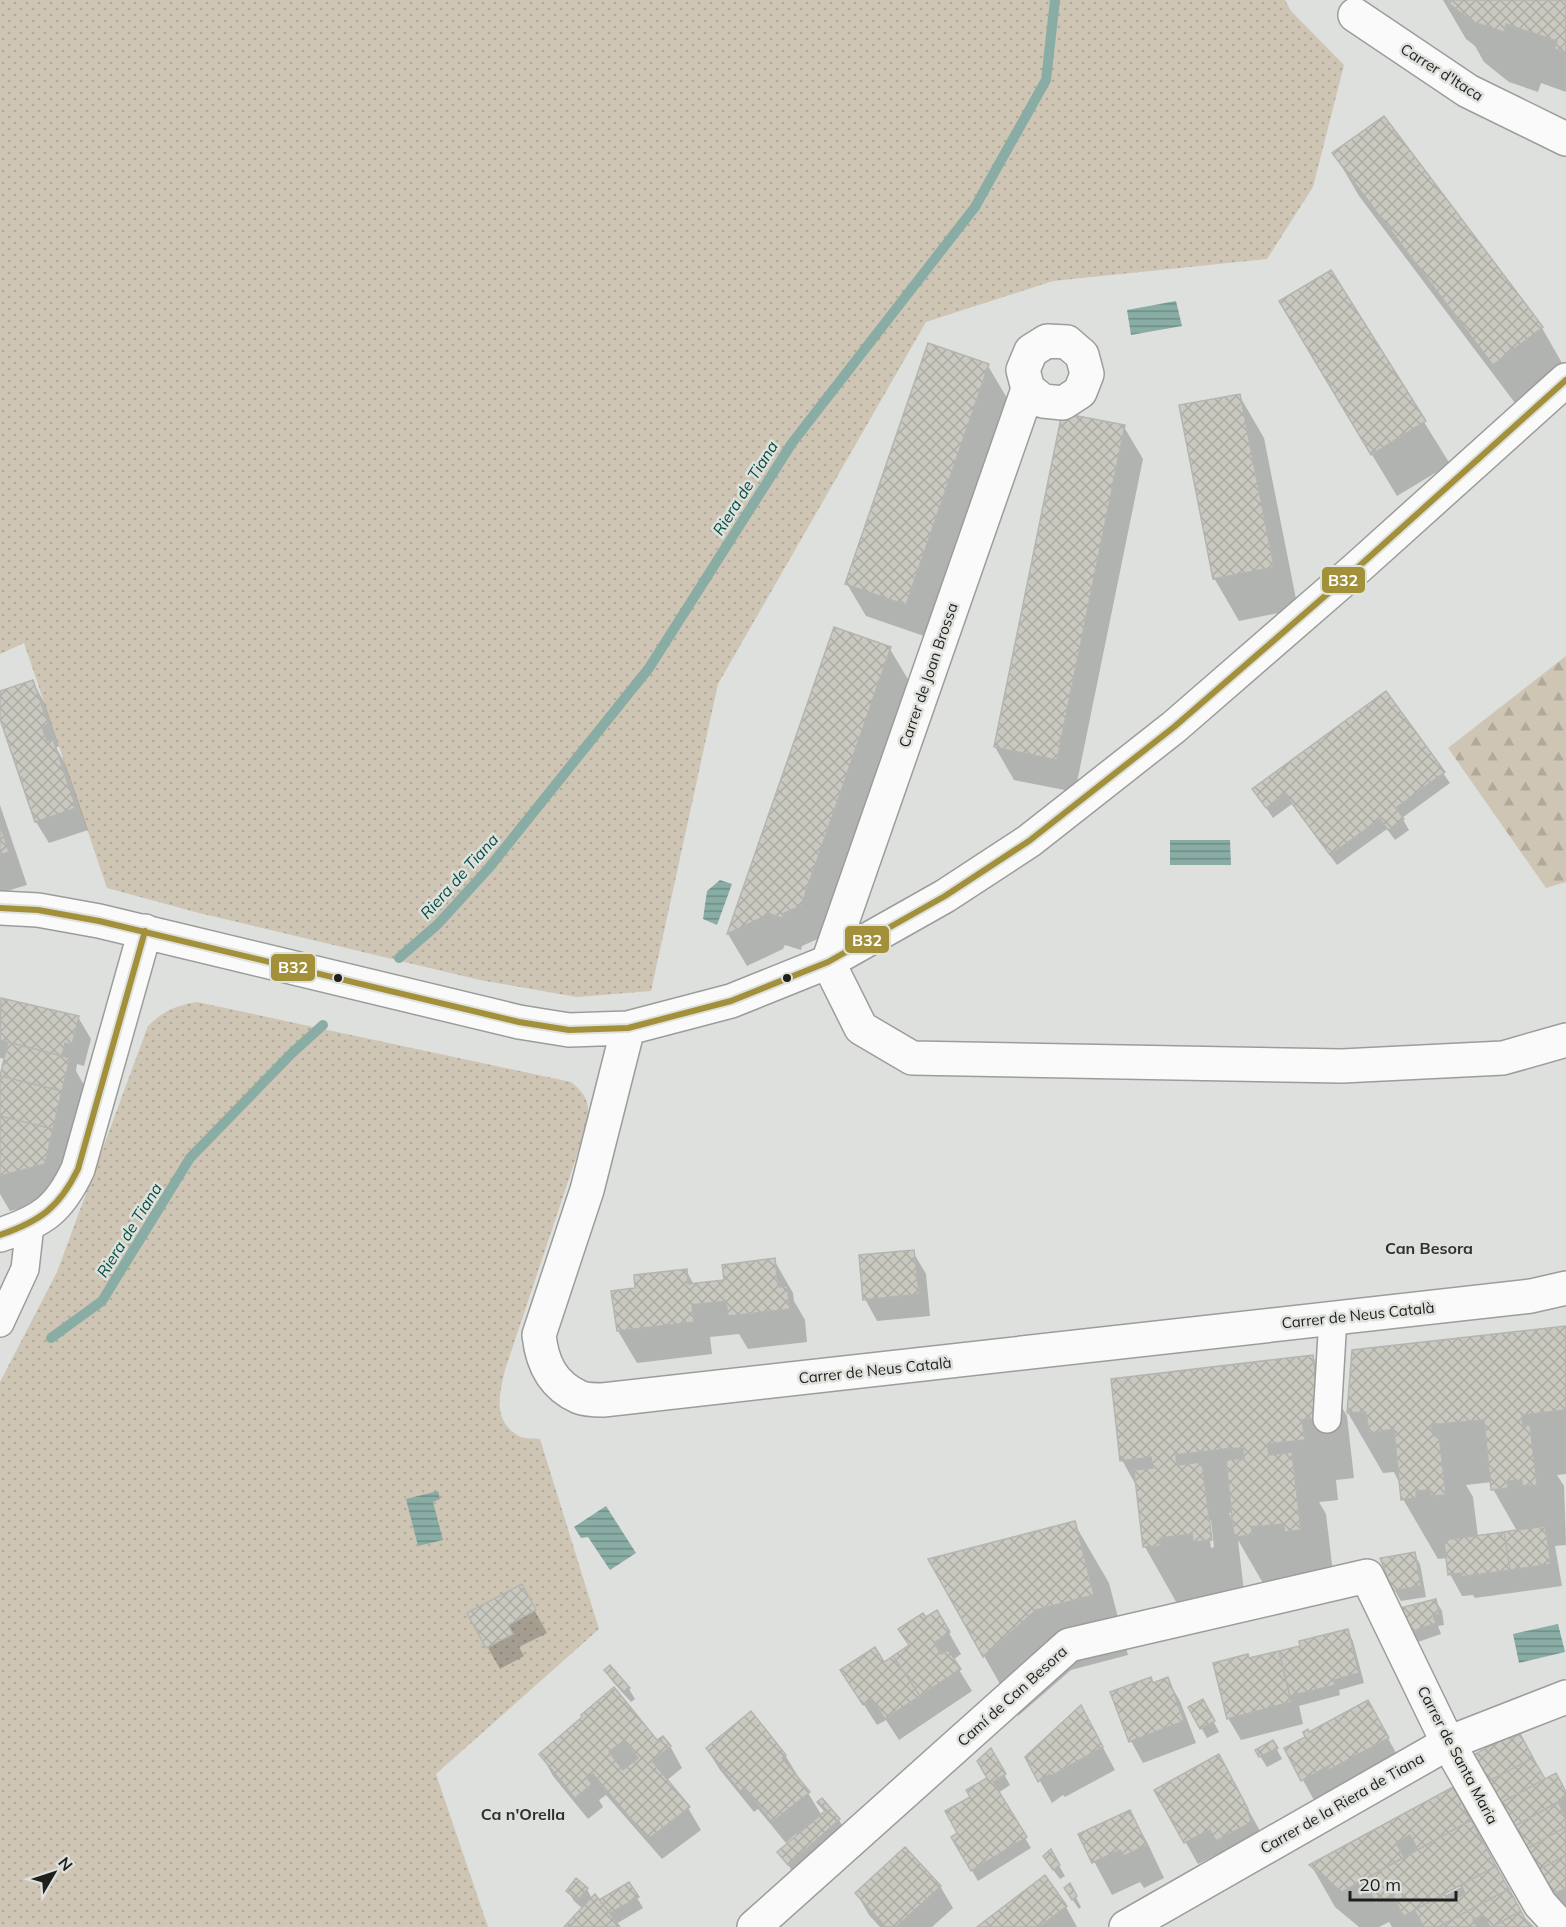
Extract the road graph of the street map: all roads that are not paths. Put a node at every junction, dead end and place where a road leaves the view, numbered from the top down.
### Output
1 (1355, 15) dead end
2 (1566, 138) edge
3 (1566, 380) edge
4 (1028, 389) dead end
5 (0, 908) edge
6 (145, 931) junction
7 (828, 962) junction
8 (628, 1028) junction
9 (1566, 1040) edge
10 (30, 1225) junction
11 (0, 1235) edge
12 (1566, 1287) edge
13 (1333, 1317) junction
14 (0, 1323) edge
15 (1327, 1419) dead end
16 (1367, 1575) joint
17 (1566, 1697) edge
18 (1448, 1743) junction
19 (754, 1927) edge
20 (1126, 1927) edge
21 (1561, 1927) edge

1 - 2 street, Carrer d'Itaca
3 - 7 street
4 - 7 street, Carrer de Joan Brossa
5 - 6 street
6 - 8 street
6 - 10 street
7 - 8 street
7 - 9 street
8 - 13 street, Carrer de Neus Català
10 - 11 street
10 - 14 street
12 - 13 street, Carrer de Neus Català
13 - 15 street
16 - 18 street, Carrer de Santa Maria
16 - 19 street, Camí de Can Besora
17 - 18 street, Carrer de la Riera de Tiana
18 - 20 street, Carrer de la Riera de Tiana
18 - 21 street, Carrer de Santa Maria

